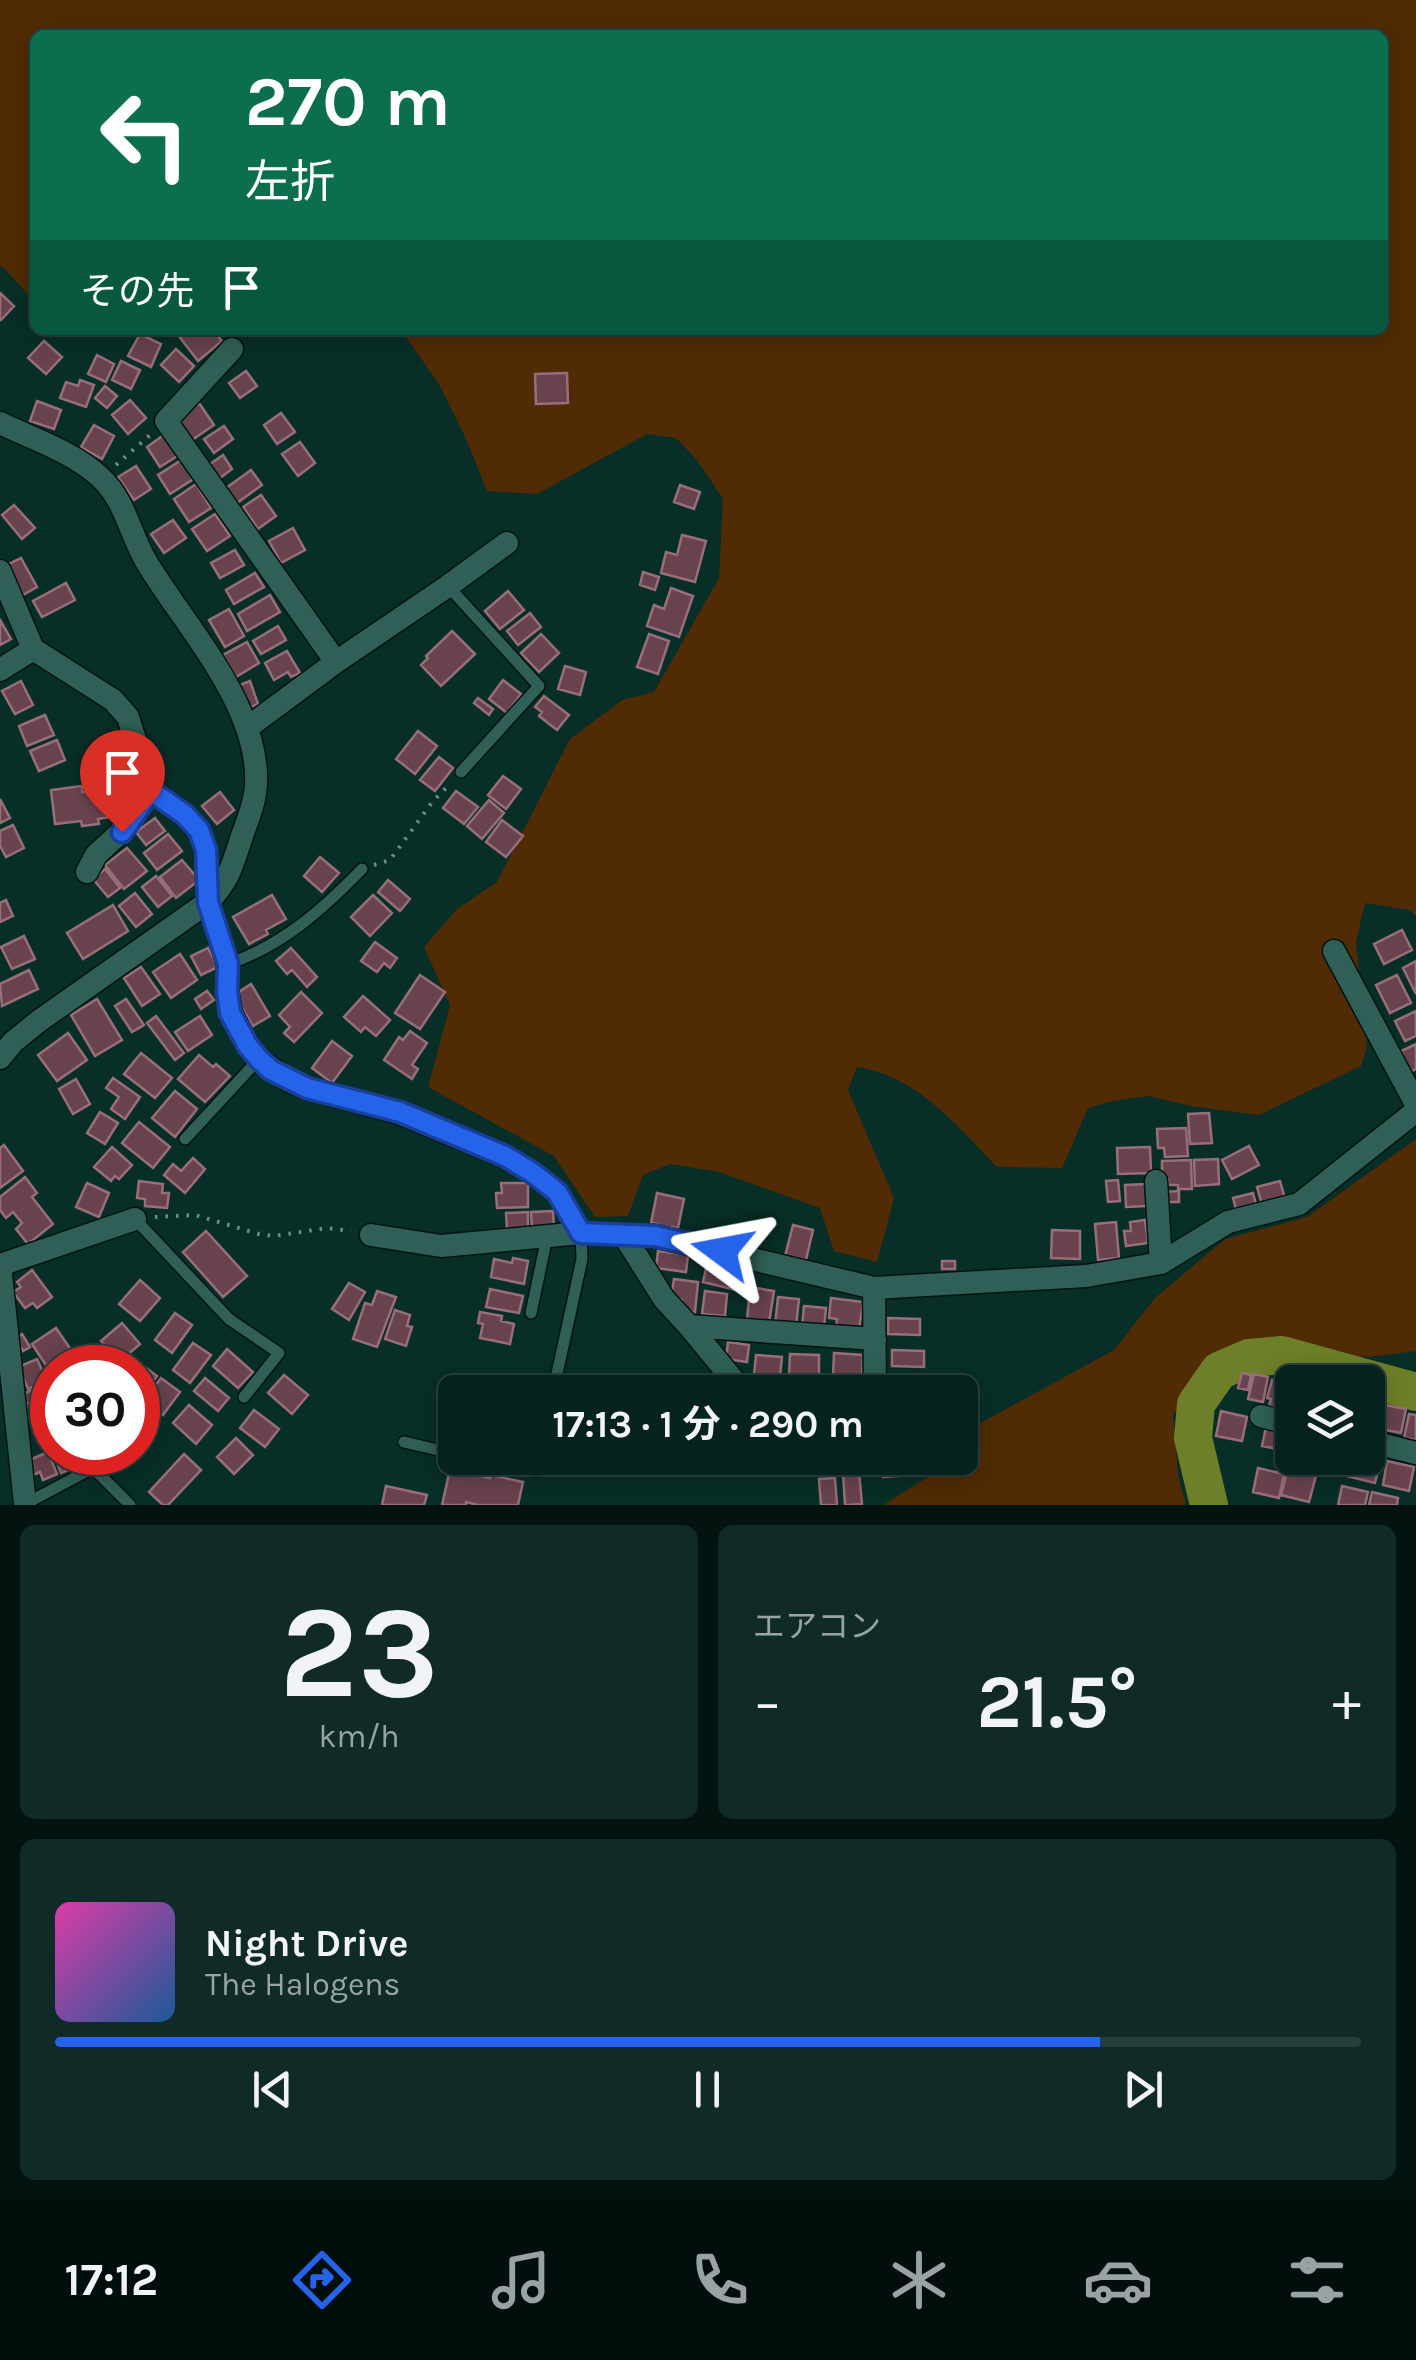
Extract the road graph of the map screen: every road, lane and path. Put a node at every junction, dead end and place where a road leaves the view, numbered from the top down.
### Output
1 (232, 349) dead end
2 (166, 421) junction
3 (0, 423) edge
4 (102, 478) junction
5 (507, 543) dead end
6 (0, 572) edge
7 (448, 586) junction
8 (33, 650) junction
9 (336, 662) junction
10 (0, 670) edge
11 (246, 728) junction
12 (461, 772) joint
13 (151, 791) junction
14 (362, 869) joint
15 (87, 872) dead end
16 (208, 902) junction
17 (1334, 951) dead end
18 (228, 964) junction
19 (0, 1058) edge
20 (259, 1059) junction
21 (1416, 1108) edge
22 (185, 1140) dead end
23 (1156, 1180) dead end
24 (135, 1220) junction
25 (581, 1233) junction
26 (370, 1234) joint
27 (623, 1234) junction
28 (547, 1237) junction
29 (1161, 1263) junction
30 (0, 1265) edge
31 (874, 1288) junction
32 (531, 1313) dead end
33 (689, 1326) junction
34 (875, 1339) junction
35 (557, 1375) edge
36 (730, 1375) edge
37 (875, 1375) edge
38 (244, 1396) dead end
39 (1261, 1416) dead end
40 (1275, 1420) edge
41 (404, 1442) dead end
42 (1385, 1445) edge
43 (438, 1450) edge
44 (1416, 1453) edge
45 (25, 1504) edge
46 (130, 1505) edge

1 - 2 street
2 - 4 path
2 - 9 street
3 - 4 street
4 - 11 street
5 - 7 street
6 - 8 street
7 - 9 street
7 - 12 lane
8 - 10 street
8 - 13 street
9 - 11 street
11 - 16 street
12 - 14 path
13 - 15 street
13 - 16 street
14 - 18 lane
16 - 18 street
16 - 19 street
17 - 21 street
18 - 20 street
20 - 22 lane
20 - 25 street
21 - 29 street
23 - 29 street
24 - 26 path
24 - 30 street
24 - 38 lane
25 - 27 street
25 - 28 street
25 - 35 lane
26 - 28 street
27 - 31 street
27 - 33 street
28 - 32 lane
29 - 31 street
30 - 45 street
31 - 34 street
33 - 34 street
33 - 36 street
34 - 37 street
39 - 40 street
41 - 43 lane
42 - 44 street
45 - 46 lane

